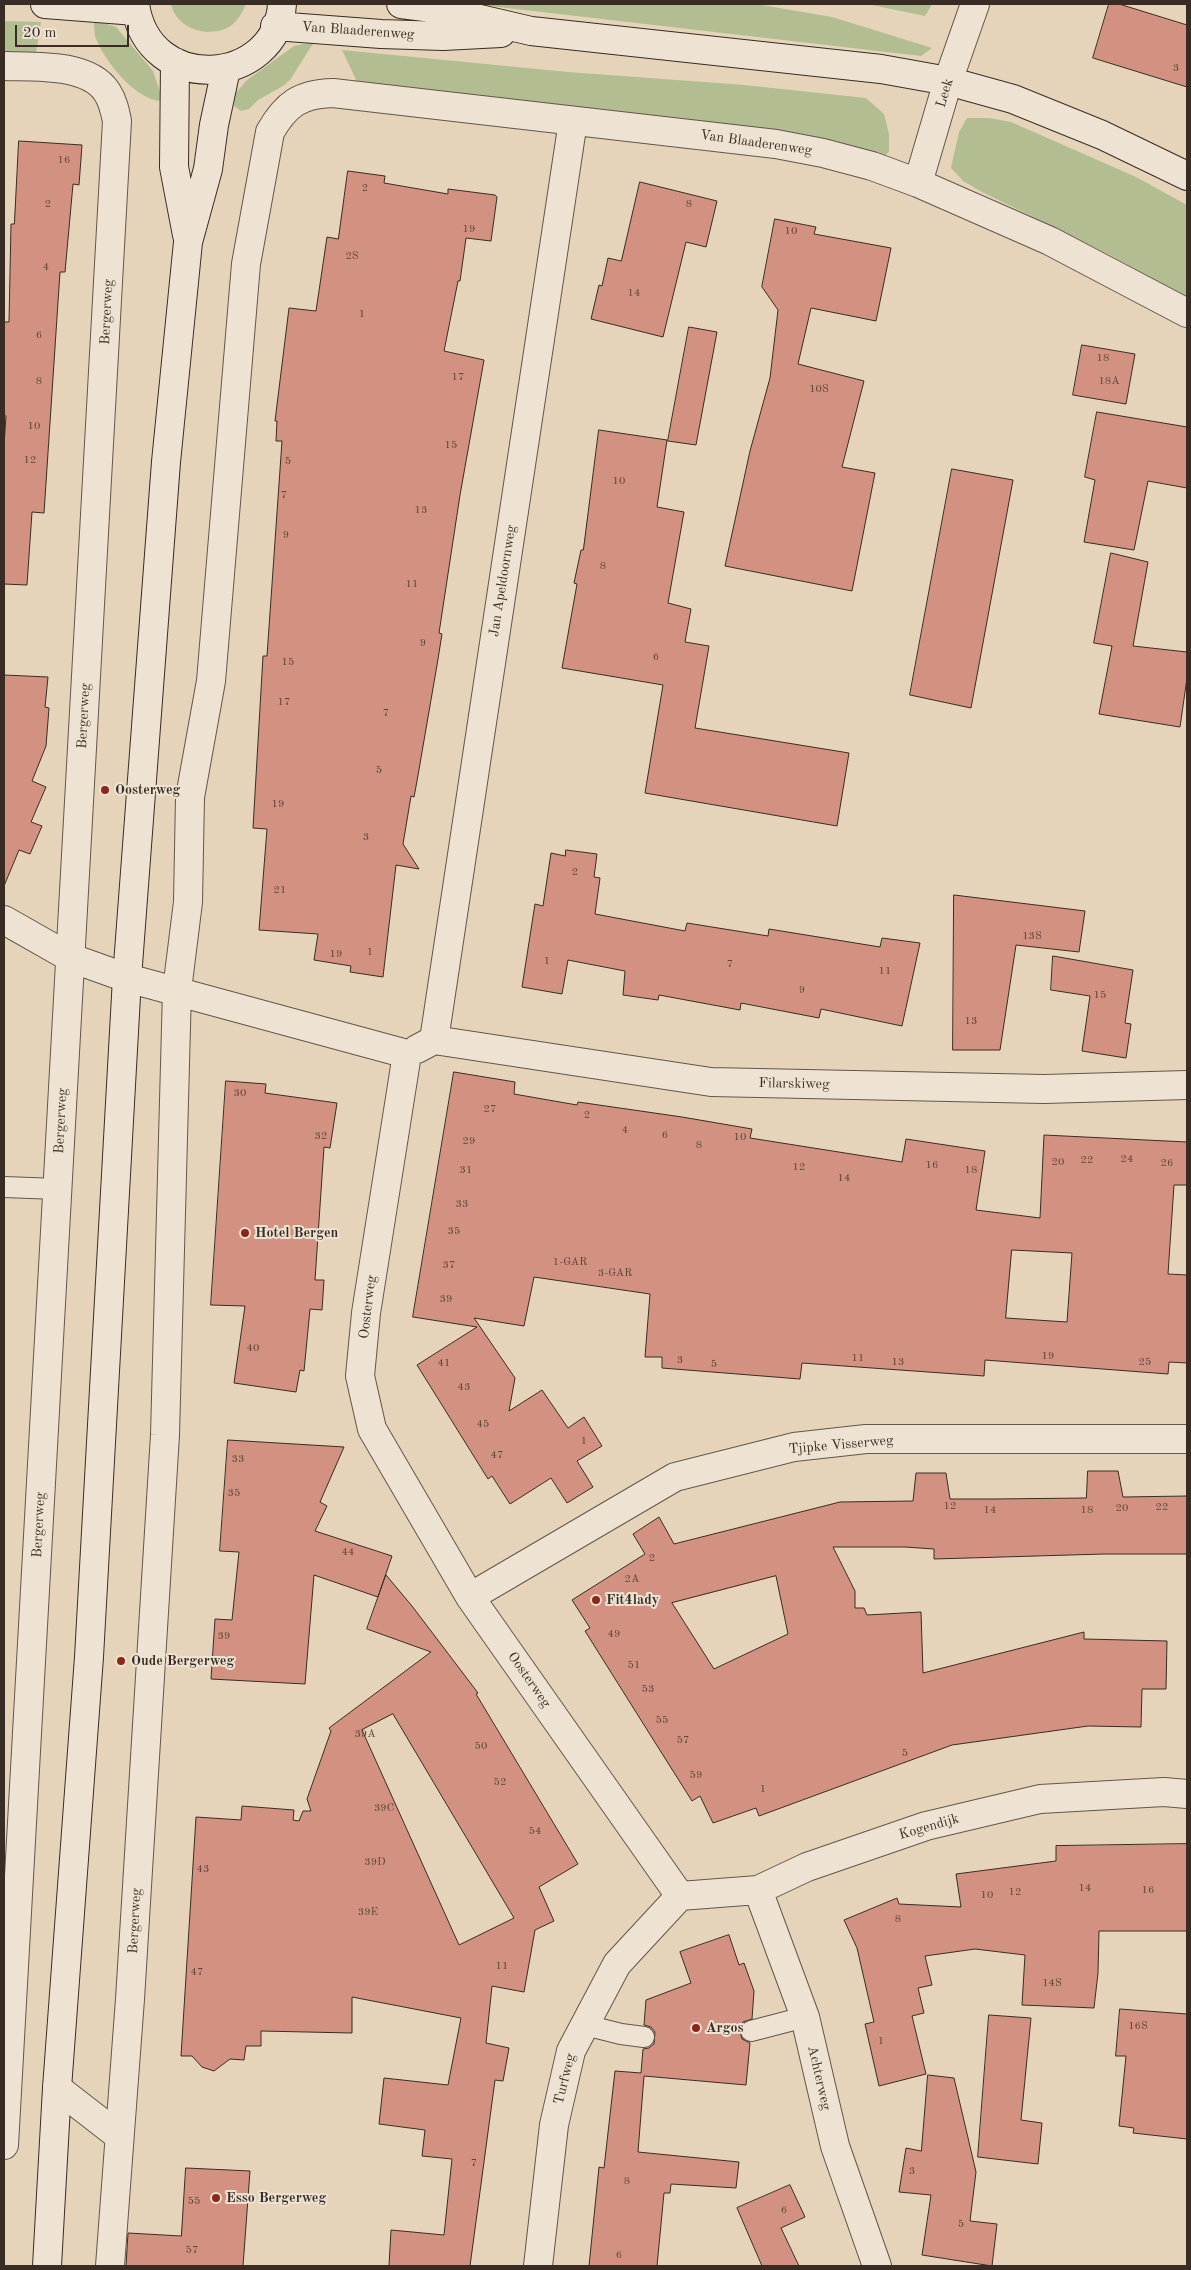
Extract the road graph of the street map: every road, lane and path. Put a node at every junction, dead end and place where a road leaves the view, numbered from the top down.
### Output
1 (44, 4) edge
2 (401, 4) edge
3 (975, 4) edge
4 (136, 7) edge
5 (279, 15) edge
6 (531, 32) junction
7 (175, 62) junction
8 (4, 66) edge
9 (226, 69) junction
10 (948, 81) junction
11 (294, 102) joint
12 (573, 121) junction
13 (1187, 176) edge
14 (918, 183) junction
15 (188, 242) junction
16 (1187, 313) edge
17 (4, 920) edge
18 (70, 958) junction
19 (127, 978) junction
20 (177, 990) junction
21 (434, 1040) junction
22 (407, 1054) junction
23 (1187, 1085) edge
24 (4, 1187) edge
25 (58, 1189) junction
26 (1187, 1439) edge
27 (470, 1597) junction
28 (1187, 1794) edge
29 (758, 1890) junction
30 (680, 1896) junction
31 (804, 2017) junction
32 (585, 2025) junction
33 (751, 2030) dead end
34 (644, 2036) dead end
35 (57, 2088) junction
36 (119, 2136) junction
37 (4, 2145) edge
38 (47, 2266) edge
39 (110, 2266) edge
40 (538, 2266) edge
41 (877, 2266) edge

1 - 4 street
2 - 6 street, Van Blaaderenweg
3 - 10 street, Leek
4 - 7 street
5 - 6 street, Van Blaaderenweg
5 - 9 street
6 - 10 street, Van Blaaderenweg
7 - 9 street
7 - 15 street
8 - 18 street, Bergerweg
9 - 15 street
10 - 13 street, Van Blaaderenweg
10 - 14 street, Leek
11 - 12 street, Van Blaaderenweg
11 - 20 street, Bergerweg
12 - 14 street, Van Blaaderenweg
12 - 21 street, Jan Apeldoornweg
14 - 16 street, Van Blaaderenweg
15 - 19 street
17 - 18 street
18 - 19 street
18 - 25 street, Bergerweg
19 - 20 street
19 - 35 street
20 - 22 street
20 - 36 street, Bergerweg
21 - 22 street
21 - 23 street, Filarskiweg
22 - 27 street, Oosterweg
24 - 25 lane
25 - 37 street, Bergerweg
26 - 27 street, Tjipke Visserweg
27 - 30 street, Oosterweg
28 - 29 street, Kogendijk
29 - 30 street, Kogendijk
29 - 31 street, Achterweg
30 - 32 street, Turfweg
31 - 33 lane
31 - 41 street, Achterweg
32 - 34 lane
32 - 40 street, Turfweg
35 - 36 street
35 - 38 street
36 - 39 street, Bergerweg

